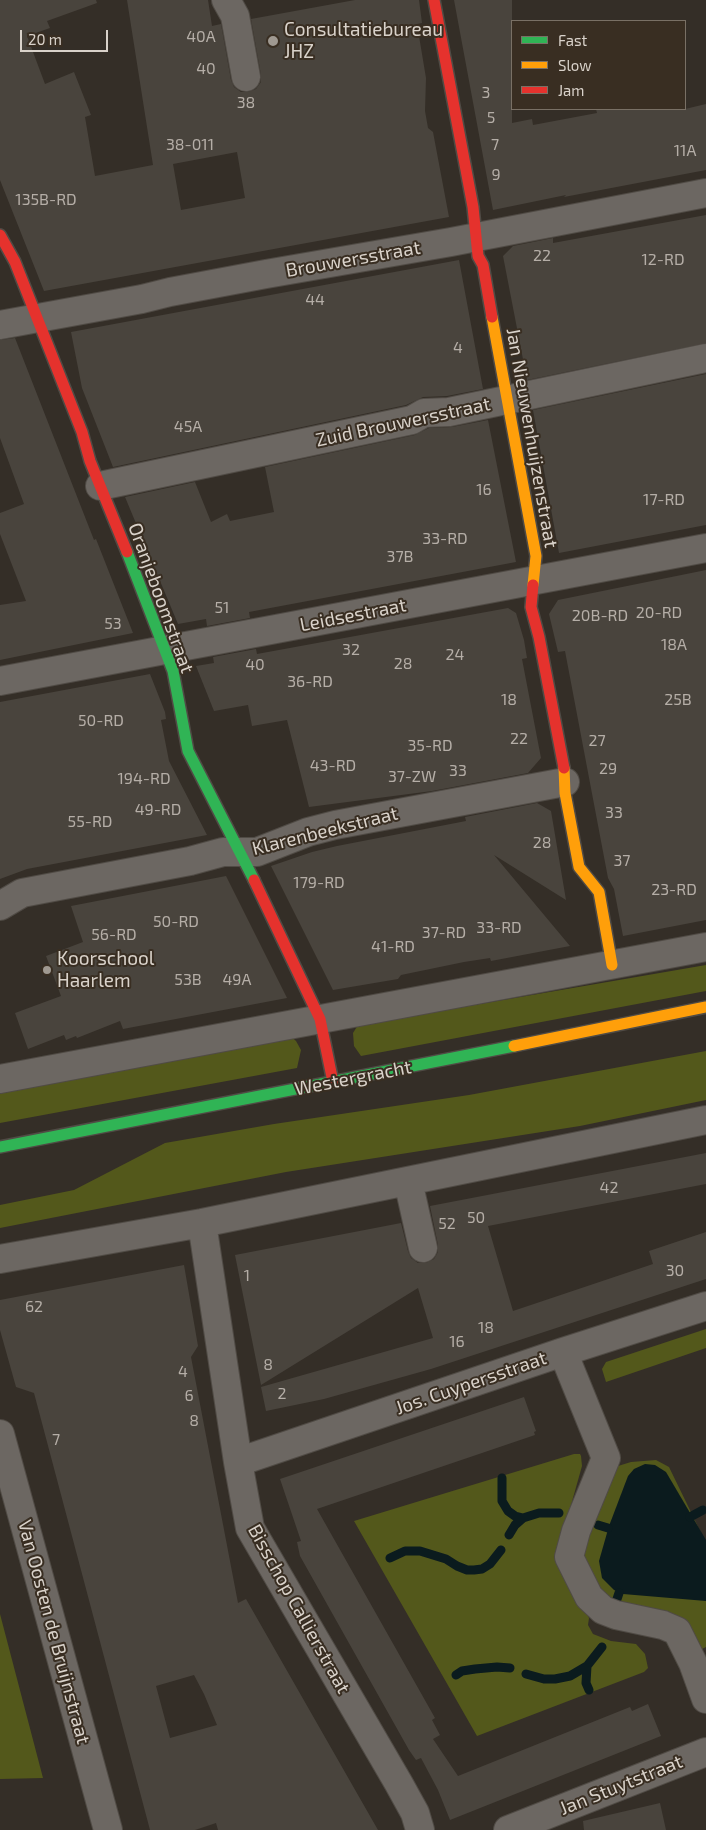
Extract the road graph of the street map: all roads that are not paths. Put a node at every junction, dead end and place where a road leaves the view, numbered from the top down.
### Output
1 (226, 0) edge
2 (434, 0) edge
3 (246, 77) dead end
4 (706, 193) edge
5 (0, 234) edge
6 (476, 236) junction
7 (36, 317) junction
8 (0, 324) edge
9 (706, 358) edge
10 (507, 400) junction
11 (100, 486) junction
12 (706, 548) edge
13 (532, 581) junction
14 (165, 650) junction
15 (0, 681) edge
16 (566, 782) junction
17 (241, 851) junction
18 (0, 906) edge
19 (706, 947) edge
20 (612, 964) junction
21 (706, 1007) edge
22 (320, 1019) junction
23 (0, 1079) edge
24 (333, 1082) junction
25 (706, 1120) edge
26 (0, 1147) edge
27 (408, 1181) junction
28 (202, 1223) junction
29 (423, 1248) dead end
30 (0, 1259) edge
31 (706, 1306) edge
32 (563, 1352) junction
33 (0, 1434) edge
34 (238, 1462) junction
35 (706, 1700) edge
36 (706, 1752) edge
37 (108, 1830) edge
38 (420, 1830) edge
39 (508, 1830) edge

1 - 3 street
2 - 6 street, Jan Nieuwenhuijzenstraat
4 - 6 street, Brouwersstraat
5 - 7 street, Oranjeboomstraat
6 - 7 street, Brouwersstraat
6 - 10 street, Jan Nieuwenhuijzenstraat
7 - 8 street, Brouwersstraat
7 - 11 street, Oranjeboomstraat
9 - 10 street, Zuid Brouwersstraat
10 - 11 street, Zuid Brouwersstraat
10 - 13 street, Jan Nieuwenhuijzenstraat
11 - 14 street, Oranjeboomstraat
12 - 13 street, Leidsestraat
13 - 14 street, Leidsestraat
13 - 16 street, Jan Nieuwenhuijzenstraat
14 - 15 street, Leidsestraat
14 - 17 street, Oranjeboomstraat
16 - 17 street, Klarenbeekstraat
16 - 20 street, Jan Nieuwenhuijzenstraat
17 - 18 street, Klarenbeekstraat
17 - 22 street, Oranjeboomstraat
19 - 20 street
20 - 22 street
21 - 24 street, Westergracht
22 - 23 street
22 - 24 street, Oranjeboomstraat
24 - 26 street, Westergracht
25 - 27 street
27 - 28 street
27 - 29 street
28 - 30 street
28 - 34 street, Bisschop Callierstraat
31 - 32 street, Jos. Cuypersstraat
32 - 34 street, Jos. Cuypersstraat
32 - 35 street
33 - 37 street, Van Oosten de Bruijnstraat
34 - 38 street, Bisschop Callierstraat
36 - 39 street, Jan Stuytstraat

